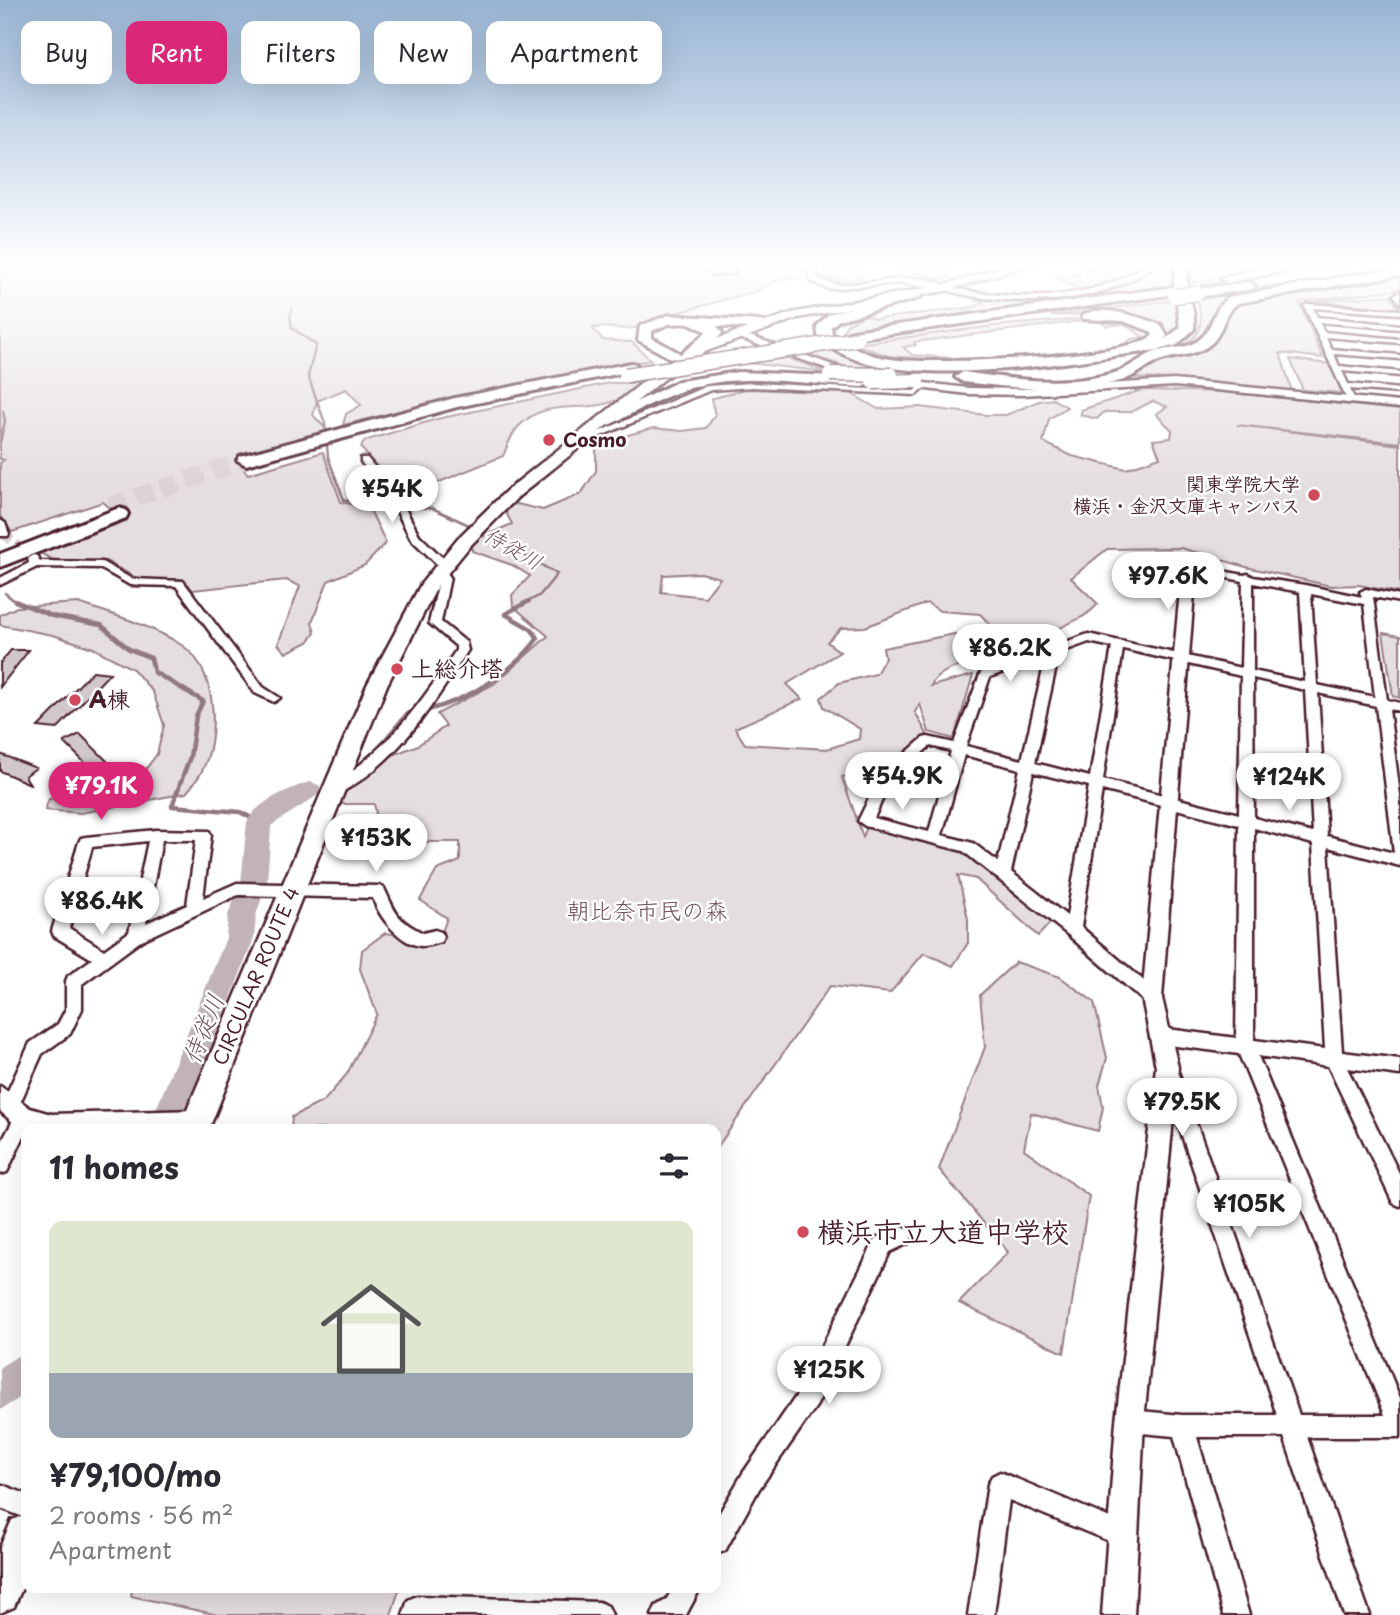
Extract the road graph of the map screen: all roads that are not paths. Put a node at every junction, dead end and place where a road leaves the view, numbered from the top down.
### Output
1 (645, 338) edge
2 (726, 338) edge
3 (748, 338) edge
4 (829, 338) edge
5 (846, 338) edge
6 (1158, 338) edge
7 (1176, 338) edge
8 (1188, 338) edge
9 (1209, 338) edge
10 (1323, 338) edge
11 (1370, 338) edge
12 (1400, 341) edge
13 (1329, 351) junction
14 (688, 356) junction
15 (1158, 356) joint
16 (1400, 357) edge
17 (1128, 359) junction
18 (1337, 368) junction
19 (1009, 369) junction
20 (629, 371) joint
21 (1400, 374) edge
22 (893, 376) junction
23 (957, 376) junction
24 (975, 379) junction
25 (919, 384) junction
26 (1346, 386) junction
27 (1400, 391) edge
28 (1352, 400) junction
29 (1400, 405) edge
30 (393, 422) joint
31 (603, 422) junction
32 (576, 443) junction
33 (364, 460) dead end
34 (249, 464) tunnel mouth
35 (1, 535) edge
36 (0, 561) edge
37 (442, 568) junction
38 (1189, 568) joint
39 (1248, 577) junction
40 (0, 582) edge
41 (1305, 588) junction
42 (1400, 599) edge
43 (1369, 602) junction
44 (1118, 645) junction
45 (1053, 652) junction
46 (1181, 659) junction
47 (1248, 673) junction
48 (1312, 687) junction
49 (274, 698) dead end
50 (1381, 702) junction
51 (1400, 707) edge
52 (959, 748) junction
53 (1029, 765) junction
54 (1095, 782) junction
55 (332, 791) junction
56 (1169, 801) junction
57 (1246, 820) junction
58 (156, 835) junction
59 (934, 838) junction
60 (1322, 840) junction
61 (1400, 851) edge
62 (1400, 860) edge
63 (1003, 874) junction
64 (292, 891) junction
65 (194, 909) junction
66 (1073, 929) junction
67 (136, 935) junction
68 (435, 937) dead end
69 (105, 959) junction
70 (1152, 998) junction
71 (1160, 1035) junction
72 (1245, 1047) junction
73 (1334, 1060) junction
74 (1167, 1067) junction
75 (1400, 1068) edge
76 (11, 1107) edge
77 (49, 1124) edge
78 (195, 1124) edge
79 (0, 1165) edge
80 (1400, 1196) edge
81 (902, 1236) dead end
82 (1130, 1421) junction
83 (1292, 1425) junction
84 (1400, 1425) edge
85 (1182, 1426) junction
86 (0, 1496) edge
87 (21, 1505) edge
88 (721, 1533) edge
89 (1121, 1534) junction
90 (21, 1545) edge
91 (0, 1593) edge
92 (685, 1593) edge
93 (416, 1615) edge
94 (592, 1615) edge
95 (599, 1615) edge
96 (665, 1615) edge
97 (981, 1615) edge
98 (1118, 1615) edge
99 (1236, 1615) edge
100 (1357, 1615) edge

1 - 14 highway
2 - 14 main road, CIRCULAR ROUTE 4
3 - 25 street
4 - 19 highway
5 - 20 highway, bridge
6 - 17 highway
7 - 17 highway
8 - 17 highway
9 - 15 highway
10 - 13 street
11 - 12 street
13 - 16 street
13 - 18 street
14 - 22 highway, bridge
14 - 31 main road, CIRCULAR ROUTE 4
15 - 17 highway
17 - 19 highway
17 - 19 highway
17 - 24 highway
18 - 21 street
18 - 26 street
19 - 22 highway
19 - 23 highway
19 - 24 highway
20 - 30 highway
22 - 23 highway
23 - 24 highway
23 - 25 highway
25 - 28 street
25 - 31 highway, bridge
25 - 32 street
26 - 27 street
26 - 28 street
28 - 29 street
30 - 34 highway
31 - 32 main road, CIRCULAR ROUTE 4
32 - 37 main road, CIRCULAR ROUTE 4
33 - 37 street
35 - 36 highway
37 - 55 main road, CIRCULAR ROUTE 4
37 - 55 street
38 - 39 street
38 - 46 street
39 - 41 street
39 - 47 street
40 - 49 street
41 - 43 street
41 - 48 street
42 - 43 street
43 - 50 street
44 - 45 street
44 - 46 street
44 - 54 street
45 - 52 street
45 - 53 street
46 - 47 street
46 - 56 street
47 - 48 street
47 - 57 street
48 - 50 street
48 - 60 street
50 - 51 street
50 - 61 street
52 - 53 street
52 - 59 street
52 - 59 street
53 - 54 street
53 - 63 street
54 - 56 street
54 - 66 street
55 - 64 main road, CIRCULAR ROUTE 4
56 - 57 street
56 - 70 street
57 - 60 street
57 - 72 street
58 - 65 street
58 - 67 street
58 - 69 street
59 - 63 street
60 - 62 street
60 - 73 street
63 - 66 street
64 - 65 street
64 - 68 street
64 - 78 main road, CIRCULAR ROUTE 4
65 - 67 street
66 - 70 street
67 - 69 street
69 - 76 street
70 - 71 street
71 - 72 street
71 - 74 street
72 - 73 street
72 - 84 street
73 - 75 street
73 - 80 street
74 - 82 street
74 - 83 street
76 - 77 street
76 - 79 street
81 - 88 street
82 - 85 street
82 - 89 street
83 - 84 street
83 - 85 street
83 - 100 street
85 - 99 street
86 - 87 street
89 - 97 street
89 - 98 street
90 - 91 main road
92 - 96 street
93 - 94 street
94 - 95 street

